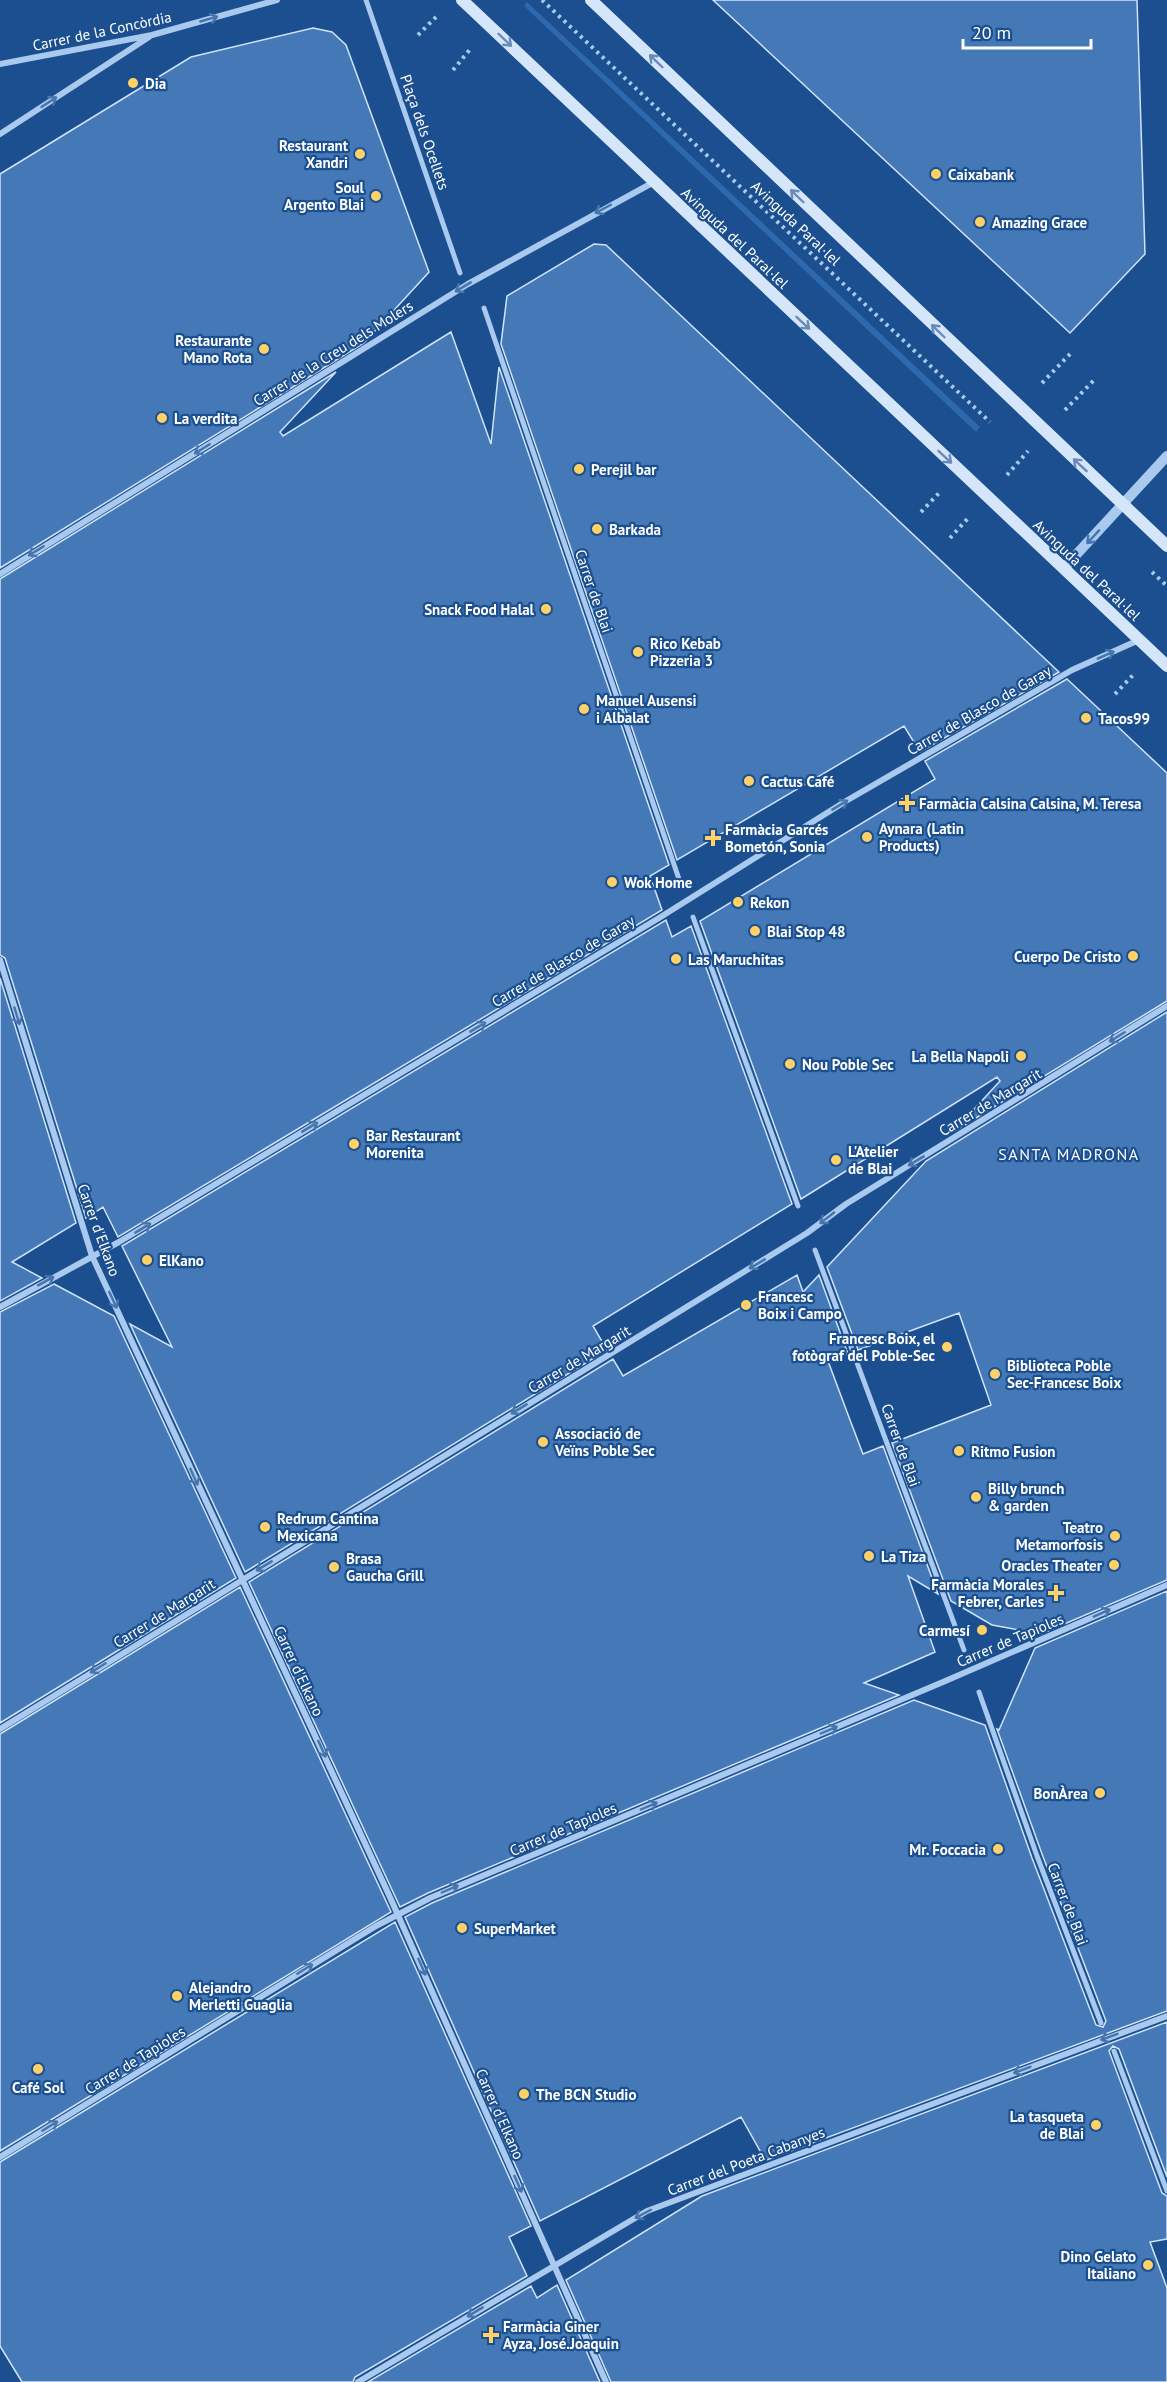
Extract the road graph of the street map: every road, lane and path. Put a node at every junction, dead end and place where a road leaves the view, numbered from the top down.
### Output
1 (276, 0) edge
2 (366, 0) edge
3 (462, 0) edge
4 (542, 0) edge
5 (591, 0) edge
6 (441, 13) dead end
7 (152, 35) junction
8 (418, 35) dead end
9 (473, 46) dead end
10 (0, 64) edge
11 (453, 69) dead end
12 (0, 134) edge
13 (654, 182) junction
14 (460, 273) dead end
15 (484, 308) dead end
16 (1070, 354) dead end
17 (1096, 378) dead end
18 (1042, 383) dead end
19 (999, 430) dead end
20 (1045, 432) junction
21 (1019, 448) dead end
22 (1026, 454) junction
23 (1167, 456) edge
24 (1034, 462) dead end
25 (941, 491) dead end
26 (987, 496) junction
27 (1122, 505) junction
28 (921, 512) dead end
29 (950, 538) dead end
30 (1167, 546) edge
31 (1064, 568) junction
32 (0, 574) edge
33 (1139, 640) junction
34 (1167, 666) edge
35 (1137, 671) dead end
36 (1115, 694) dead end
37 (680, 882) dead end
38 (693, 917) dead end
39 (0, 960) edge
40 (1167, 1006) edge
41 (798, 1206) dead end
42 (816, 1250) dead end
43 (92, 1256) junction
44 (0, 1307) edge
45 (243, 1578) junction
46 (1167, 1585) edge
47 (964, 1650) dead end
48 (979, 1692) dead end
49 (0, 1729) edge
50 (397, 1914) junction
51 (1167, 2016) edge
52 (1101, 2022) dead end
53 (1114, 2051) dead end
54 (0, 2157) edge
55 (1167, 2191) edge
56 (554, 2265) junction
57 (358, 2382) edge
58 (606, 2382) edge

7 -> 1 street, Carrer de la Concòrdia
2 - 14 street, Plaça dels Ocellets
3 -> 13 main road, Avinguda del Paral·lel
4 - 19 path, Avinguda Paral·lel
20 -> 5 main road
6 - 8 path
7 - 10 street, Carrer de la Concòrdia
12 -> 7 street
9 - 11 path
13 -> 26 main road, Avinguda del Paral·lel
13 -> 32 street, Carrer de la Creu dels Molers
15 - 37 street, Carrer de Blai
16 - 18 path
17 - 20 path
20 - 22 path
27 -> 20 main road
21 - 22 path
22 - 24 path
22 - 26 path
23 - 27 street
25 - 28 path
26 - 29 path
26 - 31 main road, Avinguda del Paral·lel
27 - 30 main road
27 -> 31 street
31 - 33 main road, Avinguda del Paral·lel
33 - 34 main road, Avinguda del Paral·lel
43 -> 33 street, Carrer de Blasco de Garay
35 - 36 path
38 - 41 street
39 -> 43 street, Carrer d'Elkano
40 -> 45 street, Carrer de Margarit
42 - 47 street, Carrer de Blai
44 -> 43 street, Carrer de Blasco de Garay
43 -> 45 street, Carrer d'Elkano
45 -> 49 street, Carrer de Margarit
45 -> 50 street, Carrer d'Elkano
50 -> 46 street, Carrer de Tapioles
48 - 52 street, Carrer de Blai
54 -> 50 street, Carrer de Tapioles
50 -> 56 street, Carrer d'Elkano
51 -> 56 street, Carrer del Poeta Cabanyes
53 - 55 street
56 -> 57 street, Carrer del Poeta Cabanyes
56 - 58 street, Carrer d'Elkano

